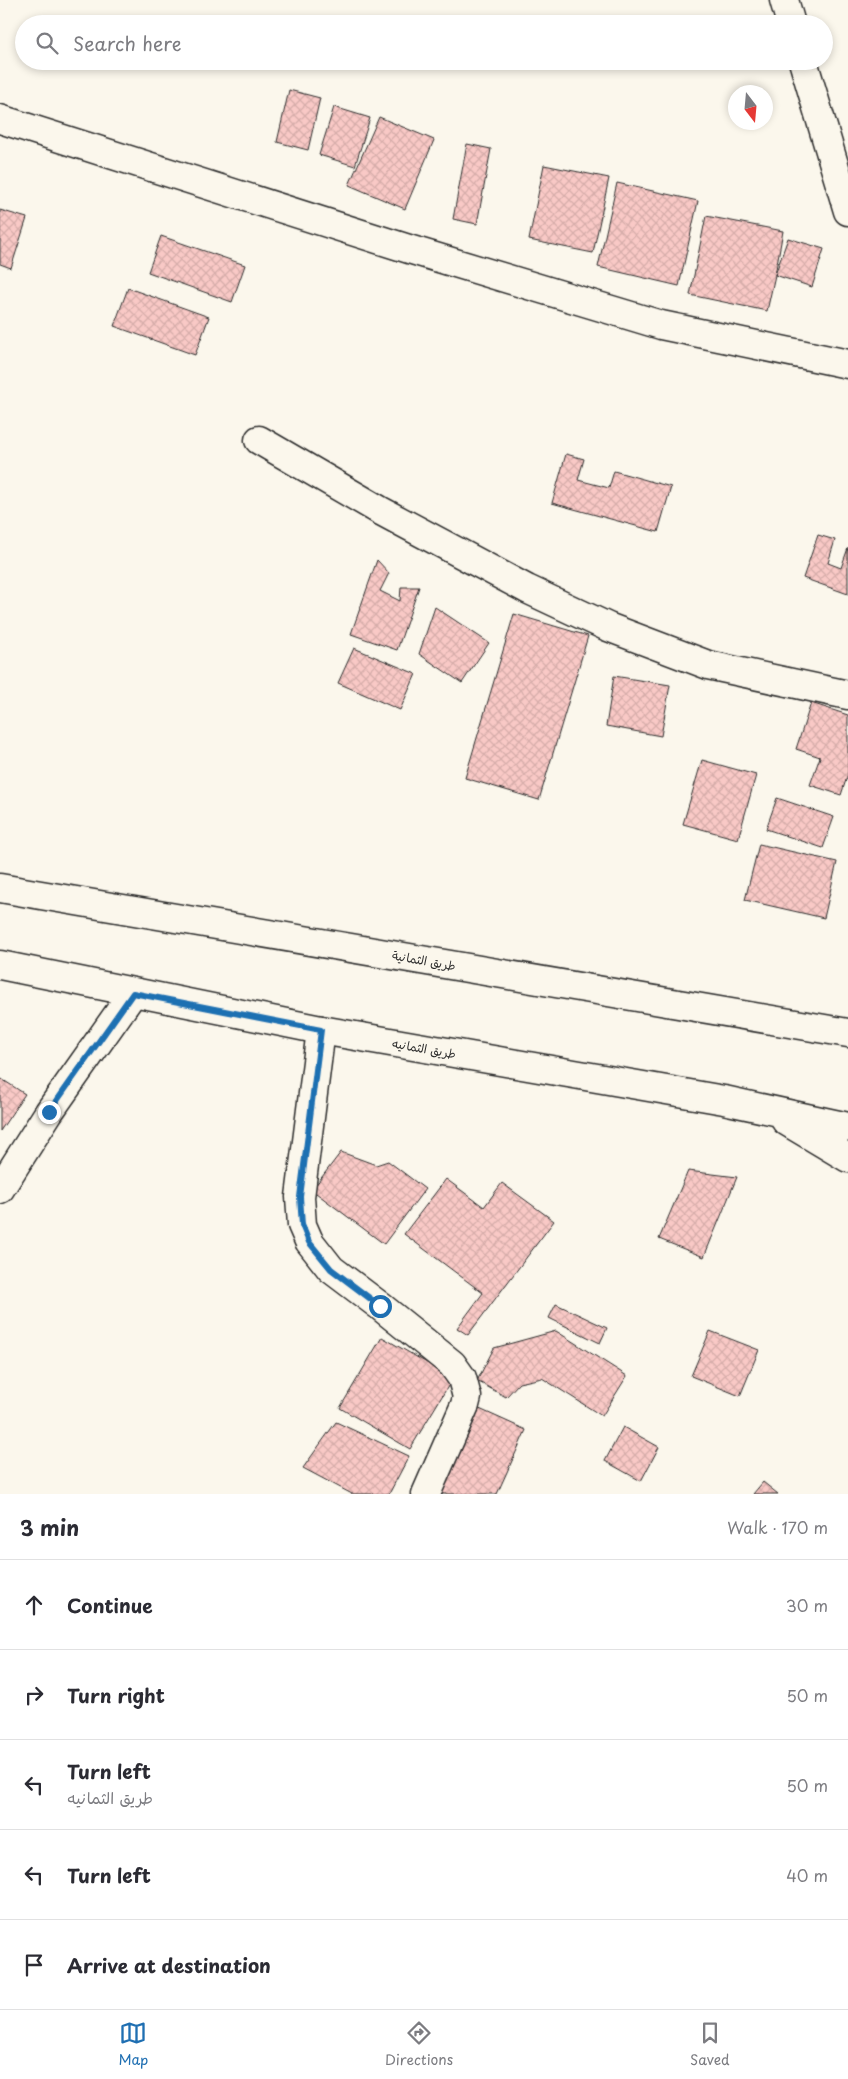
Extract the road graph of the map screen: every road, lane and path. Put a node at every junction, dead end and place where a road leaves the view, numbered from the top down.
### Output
1 (784, 0) edge
2 (788, 15) edge
3 (806, 70) edge
4 (0, 119) edge
5 (848, 211) edge
6 (848, 364) edge
7 (259, 440) dead end
8 (848, 696) edge
9 (0, 888) edge
10 (0, 965) edge
11 (133, 993) junction
12 (848, 1014) edge
13 (797, 1024) junction
14 (321, 1030) junction
15 (848, 1033) edge
16 (770, 1112) junction
17 (848, 1127) edge
18 (848, 1158) edge
19 (0, 1189) edge
20 (426, 1494) edge

1 - 2 street
3 - 5 street
4 - 6 street
7 - 8 street
9 - 13 street, طريق الثمانية
10 - 11 street, طريق الثمانيه
11 - 14 street, طريق الثمانيه
11 - 19 street
12 - 13 street
13 - 15 street, طريق الثمانية
14 - 16 street, طريق الثمانيه
14 - 20 street
16 - 17 street, طريق الثمانيه
16 - 18 street

